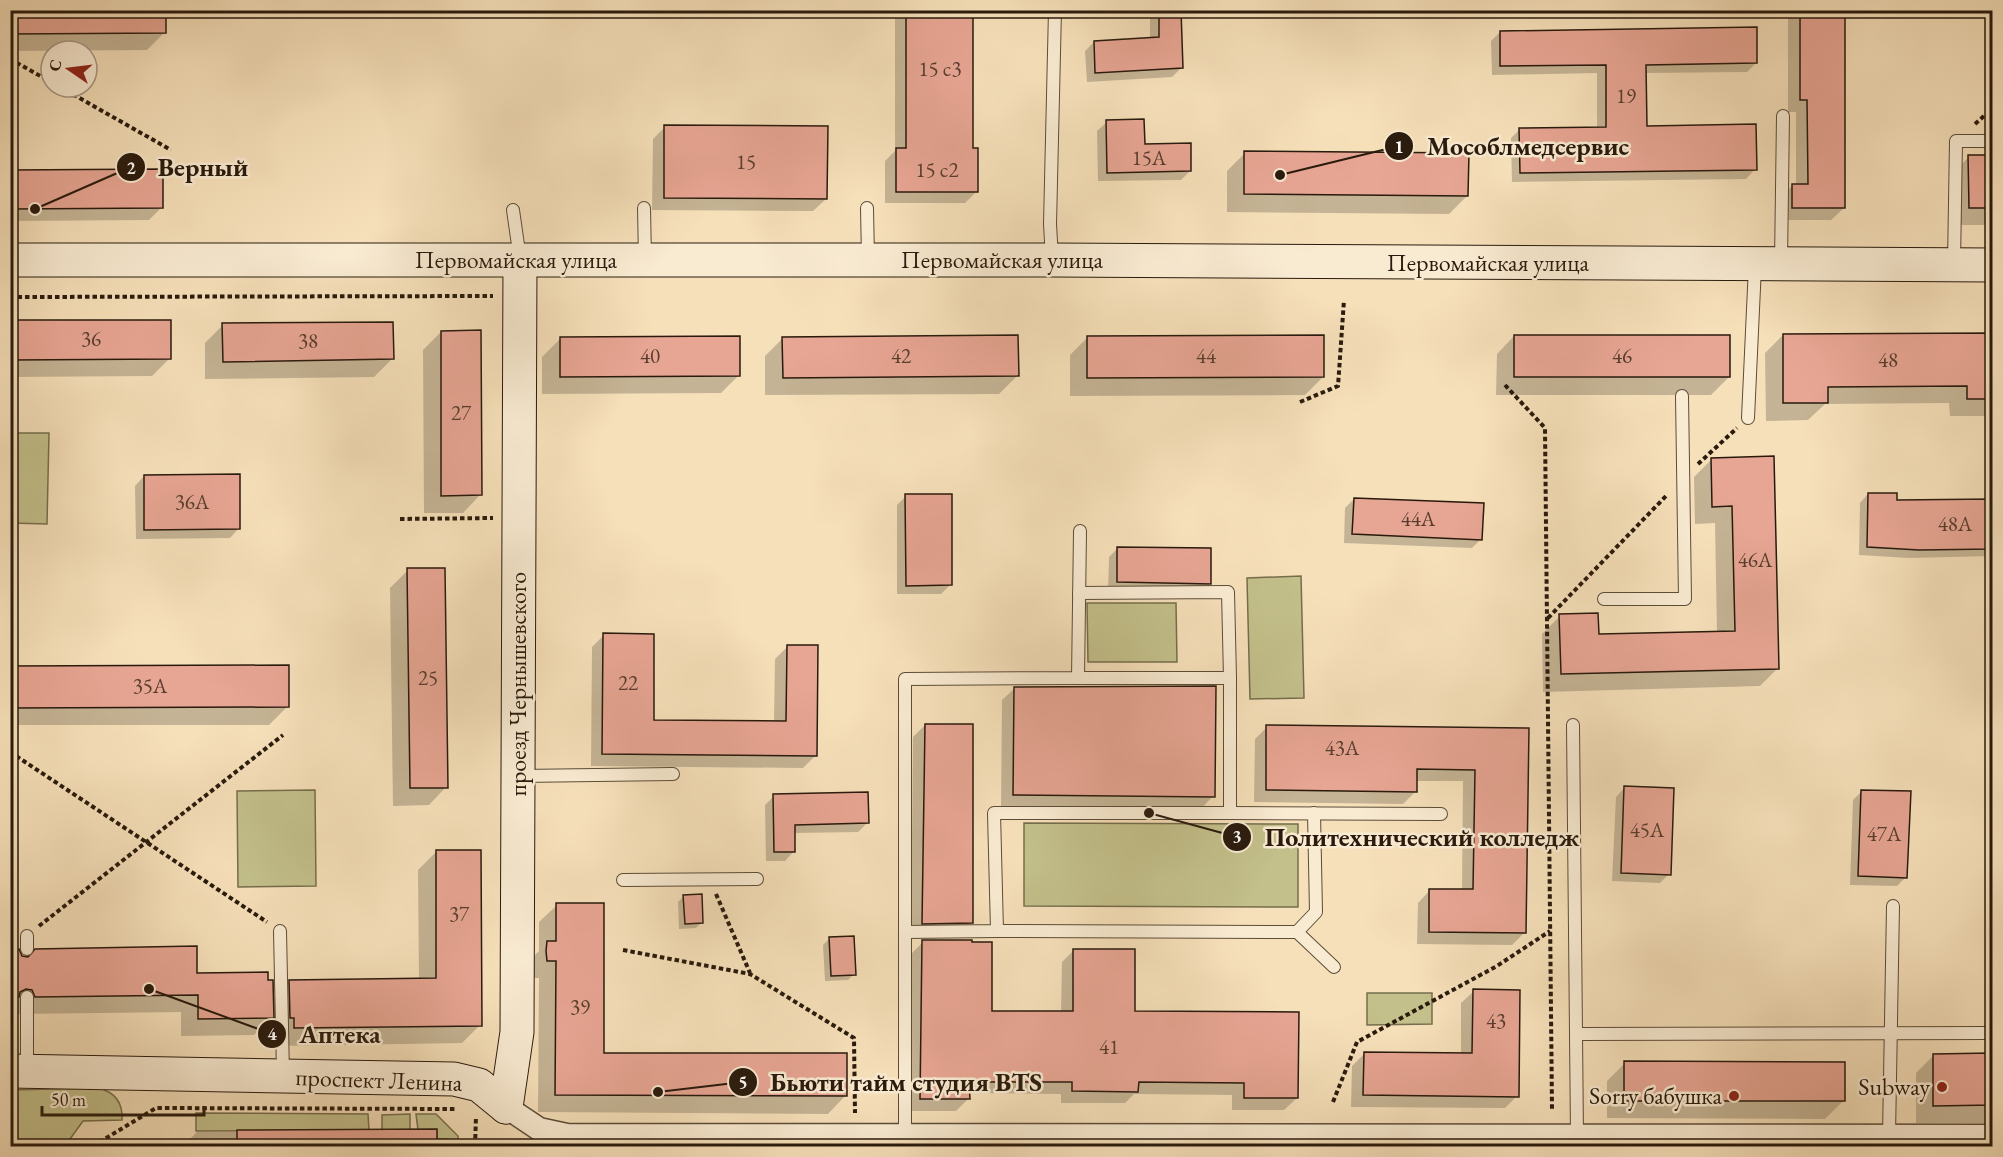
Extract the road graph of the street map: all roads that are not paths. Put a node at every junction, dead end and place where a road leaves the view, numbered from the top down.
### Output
1 (1055, 10) edge
2 (1783, 116) dead end
3 (1992, 141) edge
4 (644, 208) dead end
5 (867, 208) dead end
6 (513, 210) dead end
7 (520, 260) junction
8 (645, 260) junction
9 (868, 260) junction
10 (1052, 260) junction
11 (10, 261) edge
12 (1768, 264) junction
13 (1954, 265) junction
14 (1992, 265) edge
15 (1682, 396) dead end
16 (1748, 418) road end
17 (1080, 531) dead end
18 (1079, 593) junction
19 (1604, 599) dead end
20 (1078, 678) junction
21 (1230, 678) junction
22 (1573, 725) dead end
23 (673, 774) dead end
24 (517, 776) junction
25 (1230, 813) junction
26 (1314, 813) junction
27 (1441, 814) dead end
28 (757, 879) dead end
29 (623, 880) dead end
30 (1893, 906) dead end
31 (280, 931) road end
32 (997, 931) junction
33 (905, 932) junction
34 (1297, 932) junction
35 (27, 936) road end
36 (27, 949) dead end
37 (1334, 967) dead end
38 (27, 997) dead end
39 (1992, 1033) edge
40 (1578, 1034) junction
41 (1891, 1035) junction
42 (19, 1071) edge
43 (283, 1076) junction
44 (491, 1108) junction
45 (1577, 1136) junction
46 (1889, 1136) junction
47 (1992, 1136) edge
48 (905, 1137) junction

1 - 10 lane
2 - 12 lane
3 - 13 lane
4 - 8 lane
5 - 9 lane
6 - 7 lane
7 - 8 street, Первомайская улица
7 - 11 street, Первомайская улица
7 - 24 street, проезд Чернышевского
8 - 9 street, Первомайская улица
9 - 10 street, Первомайская улица
10 - 12 street, Первомайская улица
12 - 13 street, Первомайская улица
12 - 16 lane
13 - 14 street, Первомайская улица
15 - 19 lane
17 - 18 lane
18 - 20 lane
18 - 21 lane
20 - 21 lane
20 - 33 lane
21 - 25 lane
22 - 40 lane
23 - 24 lane
24 - 44 street, проезд Чернышевского
25 - 26 lane
25 - 32 lane
26 - 27 lane
26 - 34 lane
28 - 29 lane
30 - 41 lane
31 - 43 lane
32 - 33 lane
32 - 34 lane
33 - 48 lane
34 - 37 lane
35 - 36 lane
38 - 42 lane
39 - 41 lane
40 - 41 lane
40 - 45 lane
41 - 46 lane
42 - 43 street, проспект Ленина
43 - 44 street, проспект Ленина
44 - 48 street, проспект Ленина
45 - 46 street, проспект Ленина
45 - 48 street, проспект Ленина
46 - 47 street, проспект Ленина

